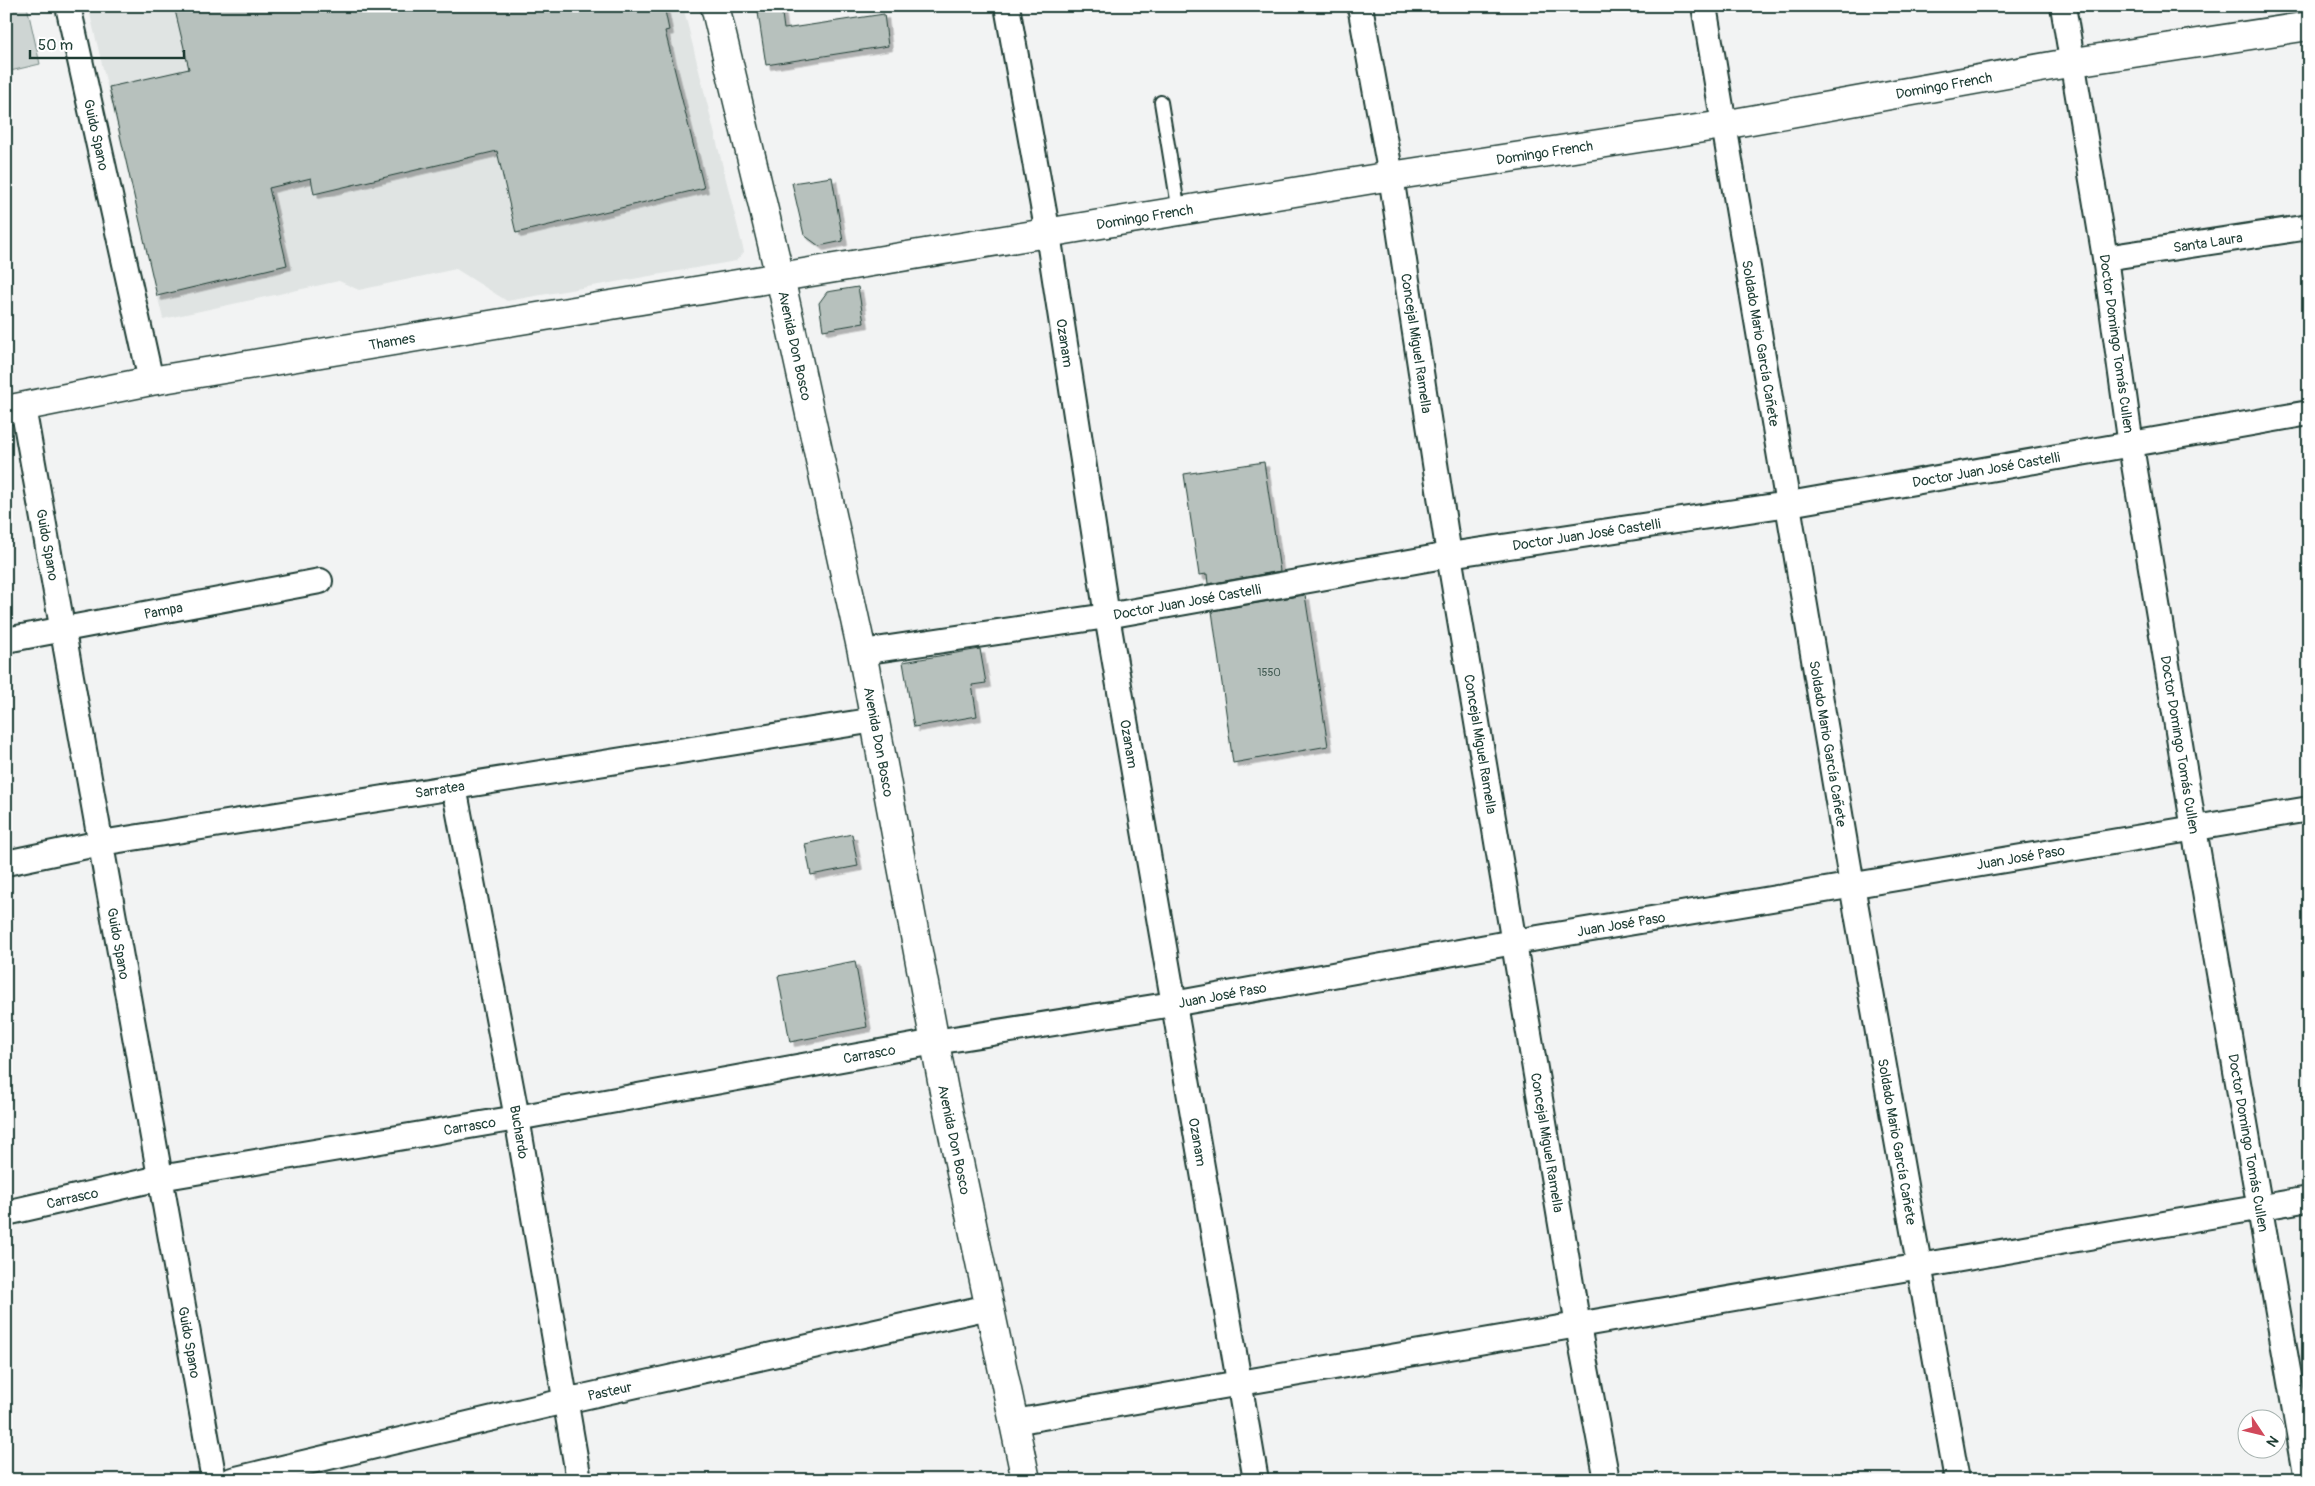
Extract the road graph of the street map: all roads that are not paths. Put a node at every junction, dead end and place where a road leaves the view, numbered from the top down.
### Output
1 (68, 6) edge
2 (715, 6) edge
3 (1007, 6) edge
4 (1360, 6) edge
5 (1704, 6) edge
6 (2064, 6) edge
7 (2309, 26) edge
8 (2074, 62) junction
9 (1161, 102) dead end
10 (1723, 125) junction
11 (1391, 176) junction
12 (1179, 212) junction
13 (2309, 227) edge
14 (1048, 234) junction
15 (2105, 258) junction
16 (780, 278) junction
17 (151, 381) junction
18 (15, 409) edge
19 (2309, 413) edge
20 (2131, 446) junction
21 (1789, 504) junction
22 (1449, 555) junction
23 (320, 581) dead end
24 (1107, 616) junction
25 (63, 630) junction
26 (6, 640) edge
27 (862, 652) junction
28 (875, 720) junction
29 (454, 787) junction
30 (2309, 809) edge
31 (2194, 828) junction
32 (101, 843) junction
33 (6, 863) edge
34 (1852, 885) junction
35 (1514, 942) junction
36 (1173, 1004) junction
37 (935, 1042) junction
38 (517, 1118) junction
39 (160, 1178) junction
40 (2309, 1199) edge
41 (2258, 1207) junction
42 (6, 1213) edge
43 (1919, 1267) junction
44 (989, 1307) junction
45 (1578, 1326) junction
46 (1240, 1383) junction
47 (564, 1401) junction
48 (1014, 1422) junction
49 (214, 1480) edge
50 (232, 1480) edge
51 (579, 1480) edge
52 (1026, 1480) edge
53 (1256, 1480) edge
54 (1607, 1480) edge
55 (1957, 1480) edge
56 (2306, 1480) edge

1 - 17 street, Guido Spano
2 - 16 street, Avenida Don Bosco
3 - 14 street, Ozanam
4 - 11 street, Concejal Miguel Ramella
5 - 10 street, Soldado Mario García Cañete
6 - 8 street, Doctor Domingo Tomás Cullen
7 - 8 street, Domingo French
8 - 10 street, Domingo French
8 - 15 street, Doctor Domingo Tomás Cullen
9 - 12 lane
10 - 11 street, Domingo French
10 - 21 street, Soldado Mario García Cañete
11 - 12 street, Domingo French
11 - 22 street, Concejal Miguel Ramella
12 - 14 street, Domingo French
13 - 15 street, Santa Laura
14 - 16 street, Domingo French
14 - 24 street, Ozanam
15 - 20 street, Doctor Domingo Tomás Cullen
16 - 17 street, Thames
16 - 27 street, Avenida Don Bosco
17 - 18 street, Thames
18 - 25 street, Guido Spano
19 - 20 street, Doctor Juan José Castelli
20 - 21 street, Doctor Juan José Castelli
20 - 31 street, Doctor Domingo Tomás Cullen
21 - 22 street, Doctor Juan José Castelli
21 - 34 street, Soldado Mario García Cañete
22 - 24 street, Doctor Juan José Castelli
22 - 35 street, Concejal Miguel Ramella
23 - 25 street, Pampa
24 - 27 street, Doctor Juan José Castelli
24 - 36 street, Ozanam
25 - 26 street, Pampa
25 - 32 street, Guido Spano
27 - 28 street, Avenida Don Bosco
28 - 29 street, Sarratea
28 - 37 street, Avenida Don Bosco
29 - 32 street, Sarratea
29 - 38 street, Buchardo
30 - 31 street, Juan José Paso
31 - 34 street, Juan José Paso
31 - 41 street, Doctor Domingo Tomás Cullen
32 - 33 street, Sarratea
32 - 39 street, Guido Spano
34 - 35 street, Juan José Paso
34 - 43 street, Soldado Mario García Cañete
35 - 36 street, Juan José Paso
35 - 45 street, Concejal Miguel Ramella
36 - 37 street, Juan José Paso
36 - 46 street, Ozanam
37 - 38 street, Carrasco
37 - 44 street, Avenida Don Bosco
38 - 39 street, Carrasco
38 - 47 street, Buchardo
39 - 42 street, Carrasco
39 - 49 street, Guido Spano
40 - 41 street
41 - 43 street
41 - 56 street, Doctor Domingo Tomás Cullen
43 - 45 street
43 - 55 street, Soldado Mario García Cañete
44 - 47 street, Pasteur
44 - 48 street, Avenida Don Bosco
45 - 46 street
45 - 54 street, Concejal Miguel Ramella
46 - 48 street
46 - 53 street, Ozanam
47 - 50 street, Pasteur
47 - 51 street, Buchardo
48 - 52 street, Avenida Don Bosco

